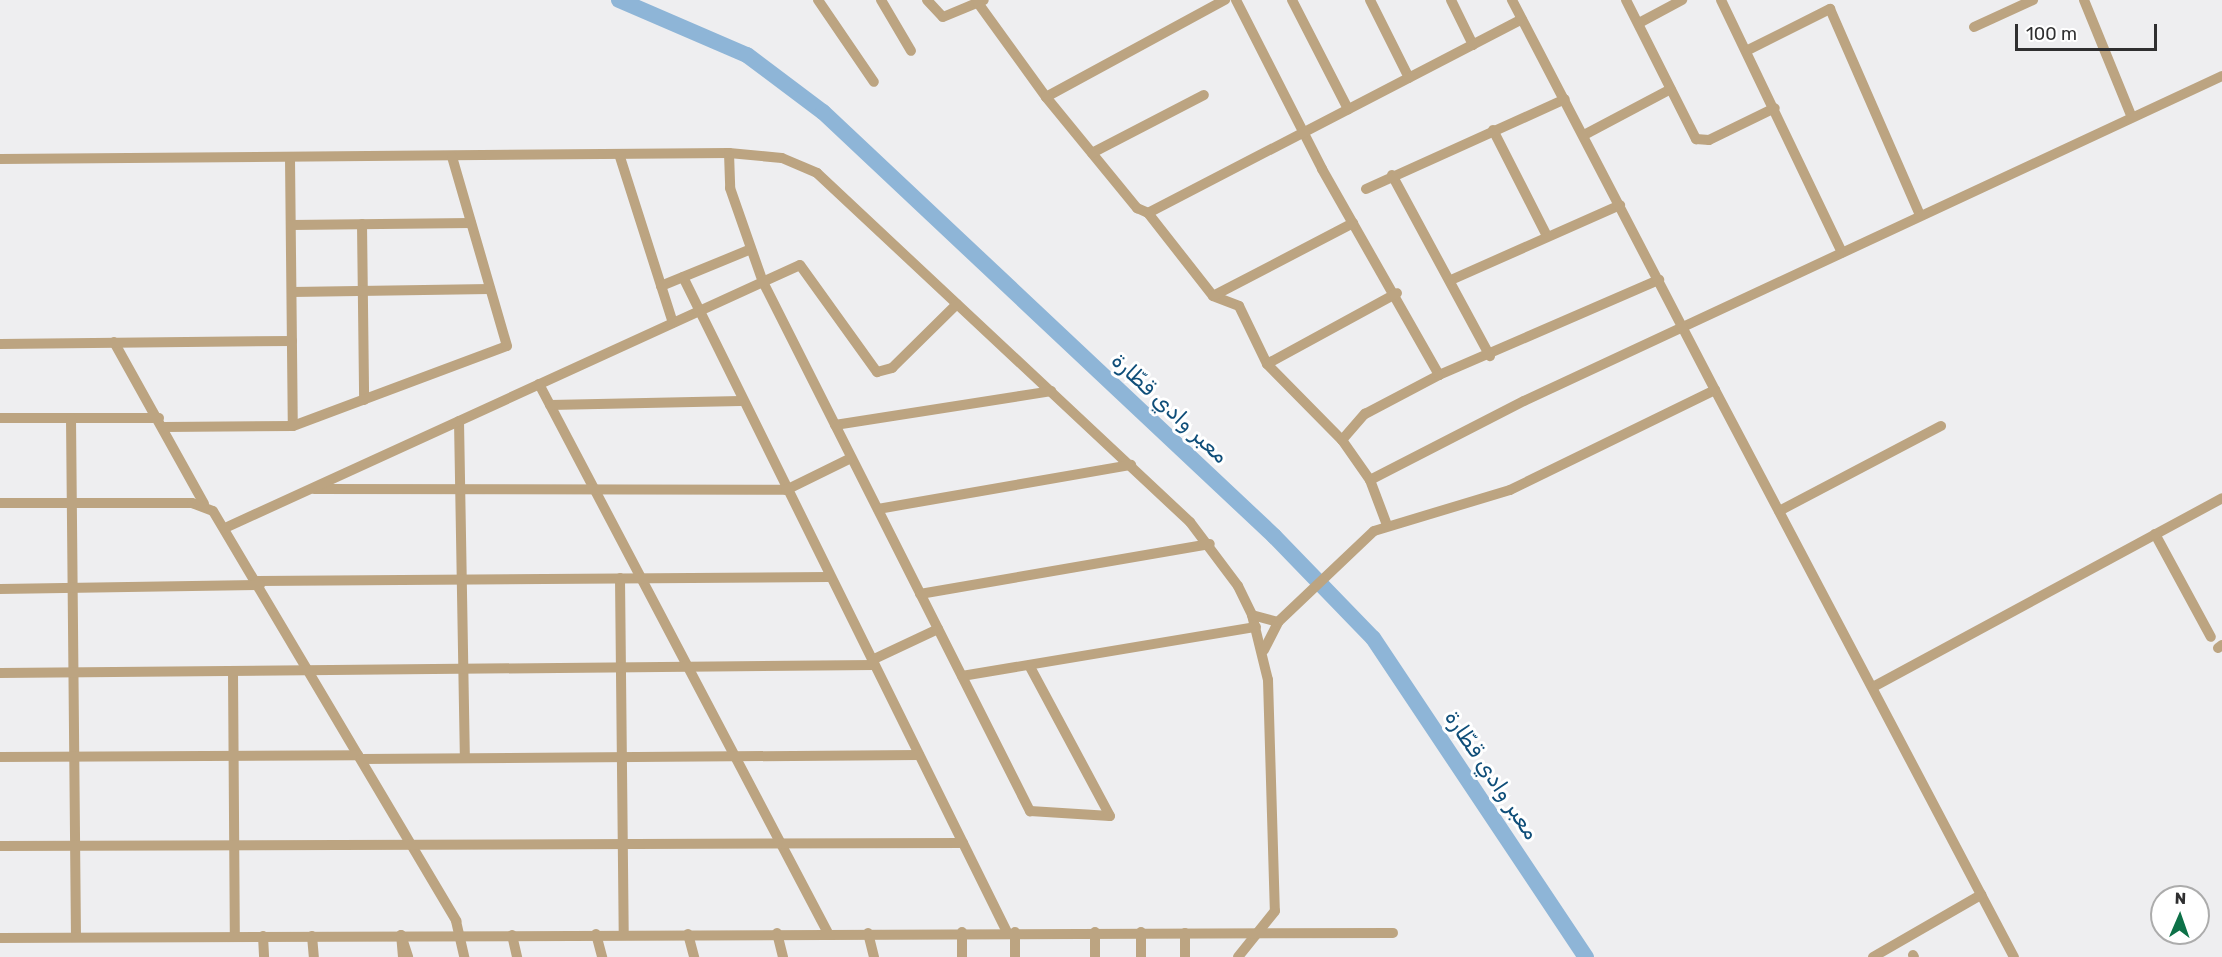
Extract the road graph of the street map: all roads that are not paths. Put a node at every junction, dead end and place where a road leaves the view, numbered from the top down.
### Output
1 (818, 0) edge
2 (881, 0) edge
3 (927, 0) edge
4 (1225, 0) edge
5 (1236, 0) edge
6 (1292, 0) edge
7 (1370, 0) edge
8 (1451, 0) edge
9 (1512, 0) edge
10 (1626, 0) edge
11 (1682, 0) edge
12 (1721, 0) edge
13 (2033, 0) edge
14 (2084, 0) edge
15 (981, 1) edge
16 (1828, 4) edge
17 (1522, 19) junction
18 (1639, 23) junction
19 (1974, 27) dead end
20 (1473, 45) junction
21 (1748, 50) junction
22 (911, 51) dead end
23 (2222, 76) edge
24 (1409, 78) junction
25 (874, 82) dead end
26 (1671, 89) junction
27 (1204, 95) dead end
28 (1046, 97) junction
29 (1565, 99) junction
30 (1775, 108) junction
31 (1348, 109) junction
32 (2131, 115) junction
33 (1493, 130) junction
34 (1303, 132) junction
35 (1584, 135) junction
36 (729, 153) junction
37 (1092, 153) junction
38 (452, 157) junction
39 (620, 157) junction
40 (290, 158) junction
41 (0, 159) edge
42 (1392, 175) junction
43 (1366, 189) dead end
44 (1620, 204) junction
45 (1148, 213) junction
46 (1920, 215) junction
47 (1353, 223) junction
48 (362, 224) junction
49 (471, 224) junction
50 (291, 225) junction
51 (1546, 234) junction
52 (751, 249) junction
53 (1842, 252) junction
54 (683, 277) junction
55 (1451, 280) junction
56 (1659, 280) junction
57 (763, 282) junction
58 (661, 286) junction
59 (490, 289) junction
60 (364, 291) junction
61 (292, 292) junction
62 (1397, 293) junction
63 (1213, 296) junction
64 (957, 304) junction
65 (696, 312) junction
66 (673, 323) junction
67 (1683, 327) junction
68 (292, 341) junction
69 (114, 342) junction
70 (0, 344) edge
71 (1490, 356) junction
72 (1267, 364) junction
73 (1439, 375) junction
74 (539, 384) junction
75 (1715, 390) junction
76 (1051, 391) junction
77 (364, 400) junction
78 (741, 401) junction
79 (550, 405) junction
80 (0, 418) edge
81 (71, 418) junction
82 (459, 421) junction
83 (161, 422) junction
84 (835, 425) junction
85 (293, 426) junction
86 (1941, 426) dead end
87 (1342, 440) junction
88 (851, 458) junction
89 (1131, 465) junction
90 (1370, 480) junction
91 (311, 489) junction
92 (460, 489) junction
93 (594, 489) junction
94 (786, 490) junction
95 (2222, 498) edge
96 (0, 503) edge
97 (72, 503) junction
98 (204, 504) junction
99 (878, 509) junction
100 (1779, 511) junction
101 (1387, 525) junction
102 (225, 528) junction
103 (2155, 534) junction
104 (1210, 544) junction
105 (830, 577) junction
106 (641, 578) junction
107 (460, 579) junction
108 (620, 579) junction
109 (258, 583) junction
110 (0, 589) edge
111 (73, 589) junction
112 (920, 594) junction
113 (1252, 615) junction
114 (1278, 622) junction
115 (1256, 627) junction
116 (938, 629) junction
117 (2211, 637) dead end
118 (1264, 650) junction
119 (873, 663) junction
120 (1029, 665) junction
121 (621, 668) junction
122 (688, 668) junction
123 (464, 670) junction
124 (310, 671) junction
125 (233, 672) junction
126 (0, 673) edge
127 (75, 673) junction
128 (962, 676) junction
129 (1873, 687) junction
130 (234, 755) junction
131 (919, 755) junction
132 (0, 756) edge
133 (74, 756) junction
134 (735, 756) junction
135 (360, 757) junction
136 (622, 757) junction
137 (465, 758) junction
138 (410, 843) junction
139 (623, 843) junction
140 (780, 843) junction
141 (963, 843) junction
142 (233, 844) junction
143 (75, 845) junction
144 (0, 846) edge
145 (1981, 895) junction
146 (962, 932) junction
147 (1011, 932) junction
148 (1095, 932) junction
149 (1141, 932) junction
150 (777, 933) junction
151 (828, 933) junction
152 (868, 933) junction
153 (1185, 933) junction
154 (1393, 933) dead end
155 (512, 934) junction
156 (596, 934) junction
157 (624, 934) junction
158 (688, 934) junction
159 (1258, 934) junction
160 (401, 935) junction
161 (459, 935) junction
162 (235, 936) junction
163 (263, 936) junction
164 (312, 936) junction
165 (76, 937) junction
166 (0, 938) edge
167 (264, 957) edge
168 (314, 957) edge
169 (402, 957) edge
170 (408, 957) edge
171 (464, 957) edge
172 (517, 957) edge
173 (602, 957) edge
174 (694, 957) edge
175 (783, 957) edge
176 (874, 957) edge
177 (962, 957) edge
178 (1015, 957) edge
179 (1095, 957) edge
180 (1141, 957) edge
181 (1185, 957) edge
182 (1238, 957) edge
183 (1873, 957) edge
184 (2014, 957) edge

1 - 25 street
2 - 22 street
3 - 15 street
4 - 28 street
5 - 34 street
6 - 31 street
7 - 24 street
8 - 20 street
9 - 17 street
10 - 18 street
11 - 18 street
12 - 21 street
13 - 19 street
14 - 32 street
15 - 28 street
16 - 21 street
16 - 46 street
17 - 20 street
17 - 29 street
18 - 26 street
20 - 24 street
21 - 30 street
23 - 32 street
24 - 31 street
26 - 30 street
26 - 35 street
27 - 37 street
28 - 37 street
29 - 33 street
29 - 35 street
30 - 53 street
31 - 34 street
32 - 46 street
33 - 42 street
33 - 51 street
34 - 45 street
34 - 47 street
35 - 44 street
36 - 39 street
36 - 52 street
36 - 64 street
37 - 45 street
38 - 39 street
38 - 40 street
38 - 49 street
39 - 58 street
40 - 41 street
40 - 50 street
42 - 43 street
42 - 55 street
44 - 51 street
44 - 56 street
45 - 63 street
46 - 53 street
47 - 62 street
47 - 63 street
48 - 49 street
48 - 50 street
48 - 60 street
49 - 59 street
50 - 61 street
51 - 55 street
52 - 54 street
52 - 57 street
53 - 67 street
54 - 58 street
54 - 65 street
55 - 71 street
56 - 67 street
56 - 71 street
57 - 64 street
57 - 65 street
57 - 84 street
58 - 66 street
59 - 60 street
59 - 77 street
60 - 61 street
60 - 77 street
61 - 68 street
62 - 72 street
62 - 73 street
63 - 72 street
64 - 76 street
65 - 66 street
65 - 78 street
66 - 74 street
67 - 75 street
67 - 90 street
68 - 69 street
68 - 85 street
69 - 70 street
69 - 83 street
71 - 73 street
72 - 87 street
73 - 87 street
74 - 79 street
74 - 82 street
75 - 100 street
75 - 101 street
76 - 84 street
76 - 89 street
77 - 85 street
78 - 79 street
78 - 94 street
79 - 93 street
80 - 81 street
81 - 83 street
81 - 97 street
82 - 91 street
82 - 92 street
83 - 85 street
83 - 98 street
84 - 88 street
86 - 100 street
87 - 90 street
88 - 94 street
88 - 99 street
89 - 99 street
89 - 104 street
90 - 101 street
91 - 92 street
91 - 102 street
92 - 93 street
92 - 107 street
93 - 94 street
93 - 106 street
94 - 105 street
95 - 103 street
96 - 97 street
97 - 98 street
97 - 111 street
98 - 102 street
99 - 112 street
100 - 129 street
101 - 114 street
102 - 109 street
103 - 117 street
103 - 129 street
104 - 112 street
104 - 113 street
105 - 106 street
105 - 119 street
106 - 108 street
106 - 122 street
107 - 108 street
107 - 109 street
107 - 123 street
108 - 121 street
109 - 111 street
109 - 124 street
110 - 111 street
111 - 127 street
112 - 116 street
113 - 114 street
113 - 115 street
114 - 118 street
115 - 118 street
115 - 120 street
116 - 119 street
116 - 128 street
118 - 159 street
119 - 122 street
119 - 131 street
120 - 128 street
120 - 128 street
121 - 122 street
121 - 123 street
121 - 136 street
122 - 134 street
123 - 124 street
123 - 137 street
124 - 125 street
124 - 135 street
125 - 127 street
125 - 130 street
126 - 127 street
127 - 133 street
129 - 145 street
130 - 133 street
130 - 135 street
130 - 142 street
131 - 134 street
131 - 141 street
132 - 133 street
133 - 143 street
134 - 136 street
134 - 140 street
135 - 137 street
135 - 138 street
136 - 137 street
136 - 139 street
138 - 139 street
138 - 142 street
138 - 161 street
139 - 140 street
139 - 157 street
140 - 141 street
140 - 151 street
141 - 147 street
142 - 143 street
142 - 162 street
143 - 144 street
143 - 165 street
145 - 183 street
145 - 184 street
146 - 147 street
146 - 152 street
146 - 177 street
147 - 148 street
147 - 178 street
148 - 149 street
148 - 179 street
149 - 153 street
149 - 180 street
150 - 151 street
150 - 158 street
150 - 175 street
151 - 152 street
152 - 176 street
153 - 159 street
153 - 181 street
154 - 159 street
155 - 156 street
155 - 161 street
155 - 172 street
156 - 157 street
156 - 173 street
157 - 158 street
158 - 174 street
159 - 182 street
160 - 161 street
160 - 164 street
160 - 169 street
160 - 170 street
161 - 171 street
162 - 163 street
162 - 165 street
163 - 164 street
163 - 167 street
164 - 168 street
165 - 166 street

